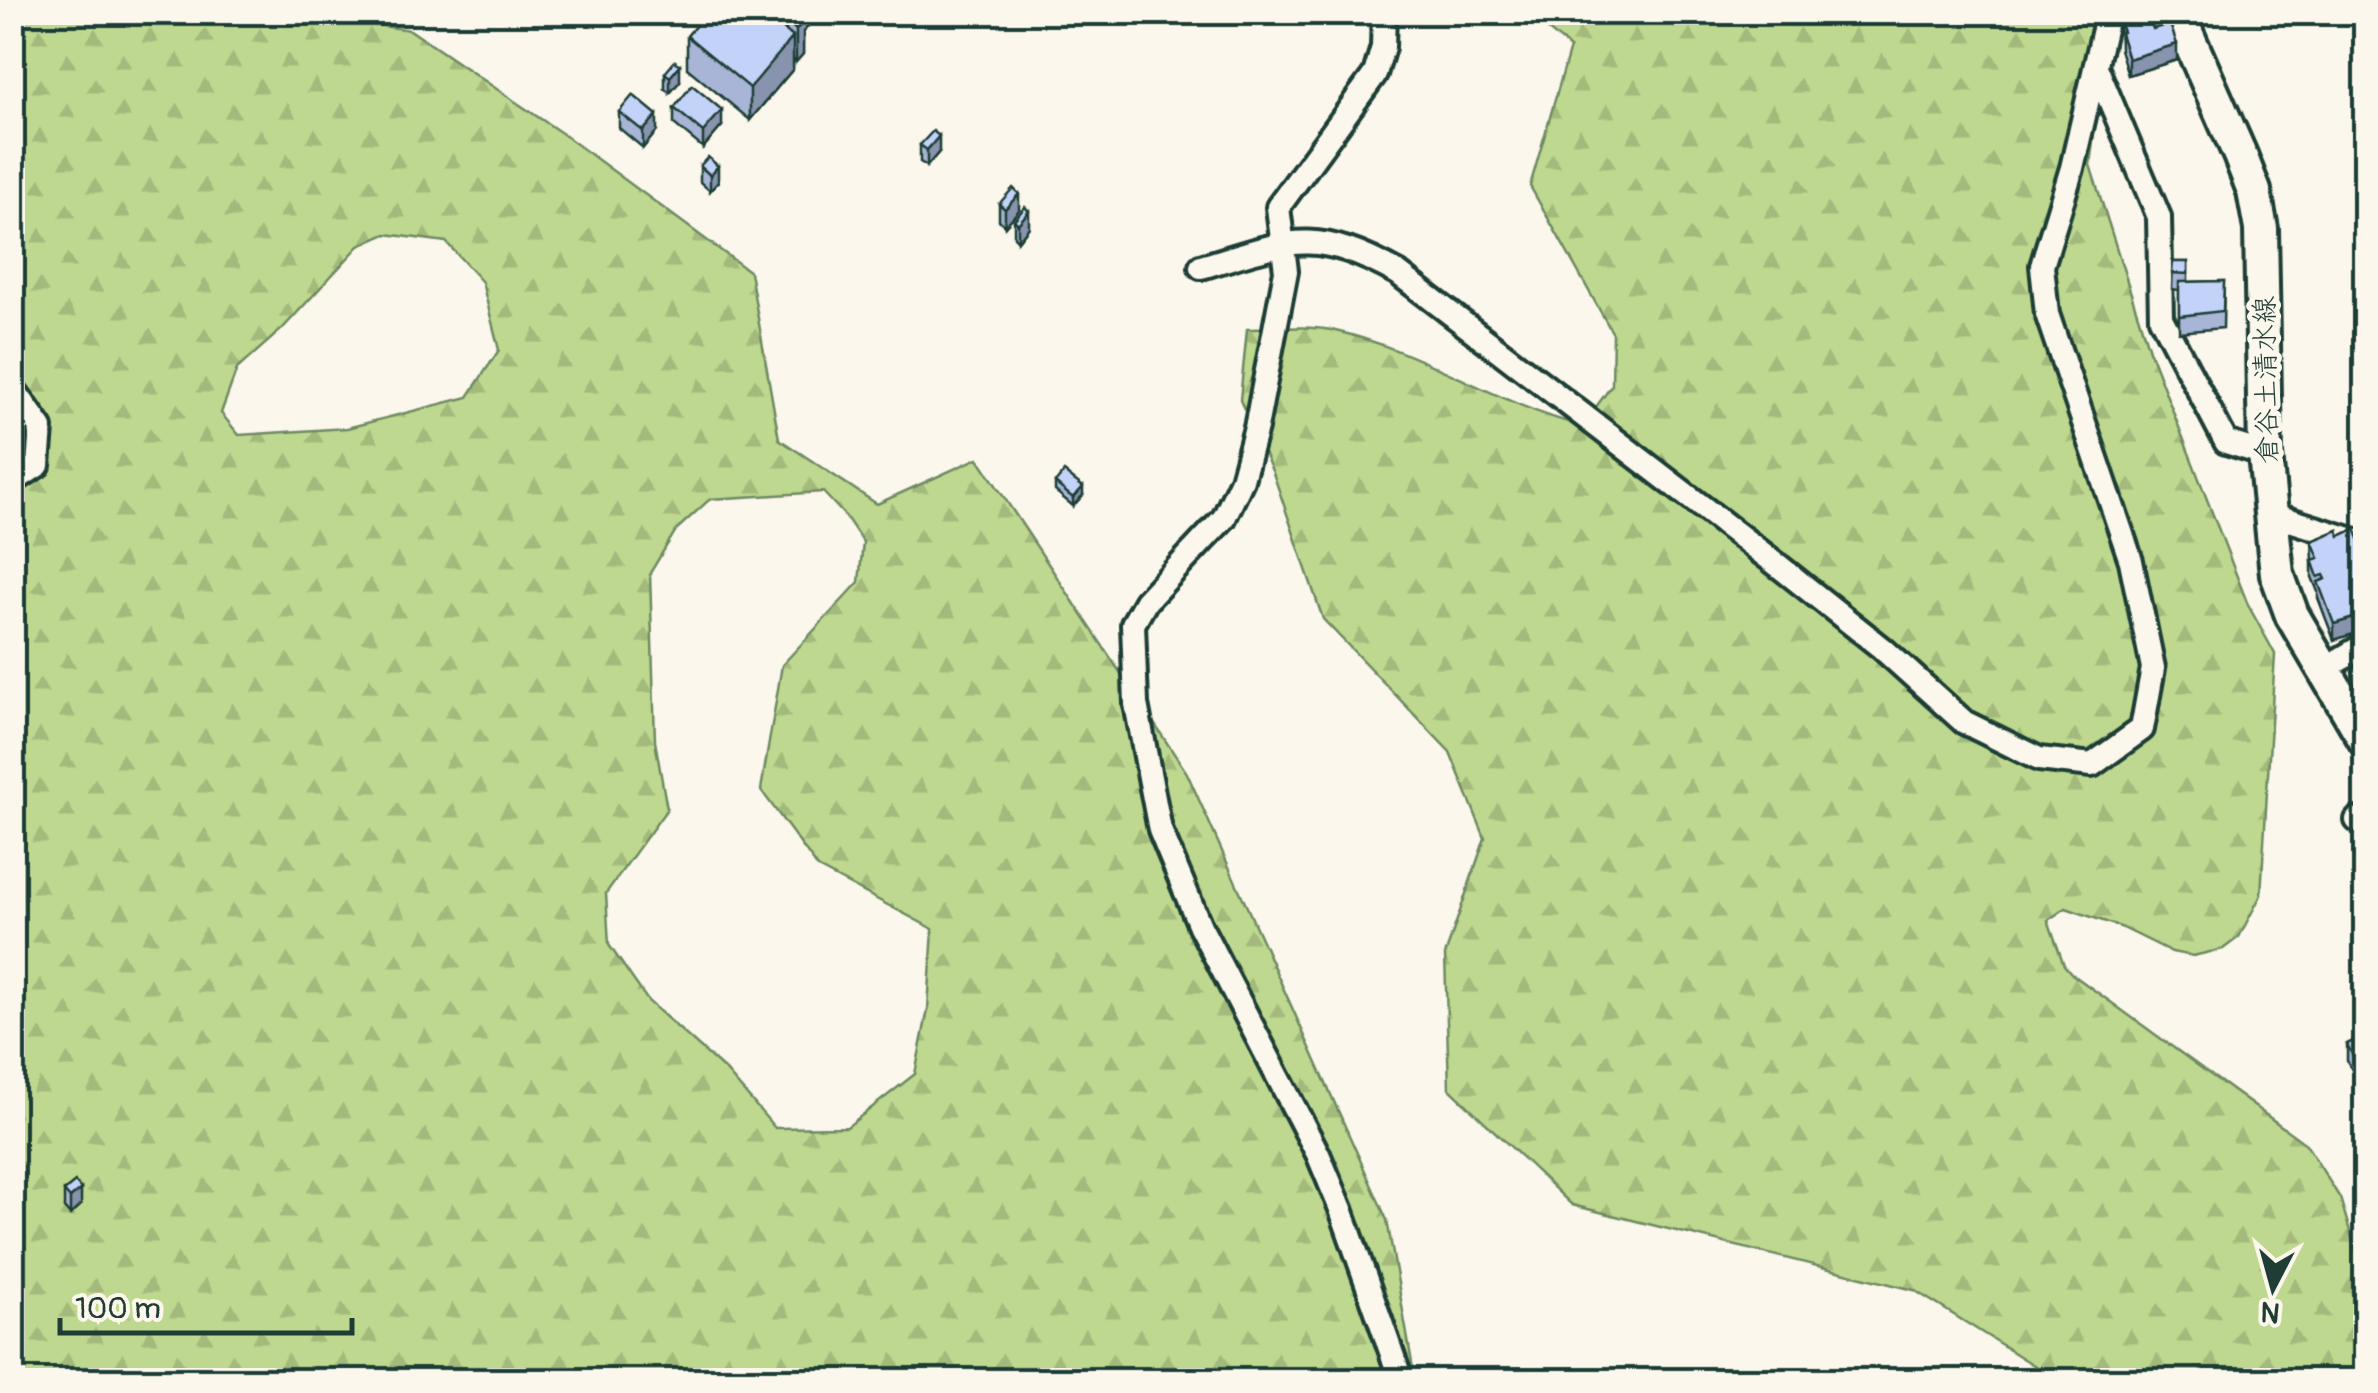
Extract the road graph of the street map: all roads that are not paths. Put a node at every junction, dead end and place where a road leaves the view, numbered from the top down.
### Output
1 (1384, 12) edge
2 (2108, 12) edge
3 (2177, 12) edge
4 (2096, 67) junction
5 (1283, 243) junction
6 (1201, 267) dead end
7 (12, 394) edge
8 (2264, 454) junction
9 (12, 482) edge
10 (2268, 513) junction
11 (2366, 551) edge
12 (2366, 644) edge
13 (2324, 669) junction
14 (2366, 741) edge
15 (1401, 1380) edge

1 - 5 street
2 - 4 street
3 - 8 main road, 倉谷土清水線
4 - 5 street
4 - 8 street
5 - 6 street
5 - 15 street
7 - 9 street
8 - 10 main road, 倉谷土清水線
10 - 11 street
10 - 13 main road, 倉谷土清水線
12 - 13 street
13 - 14 main road, 倉谷土清水線

